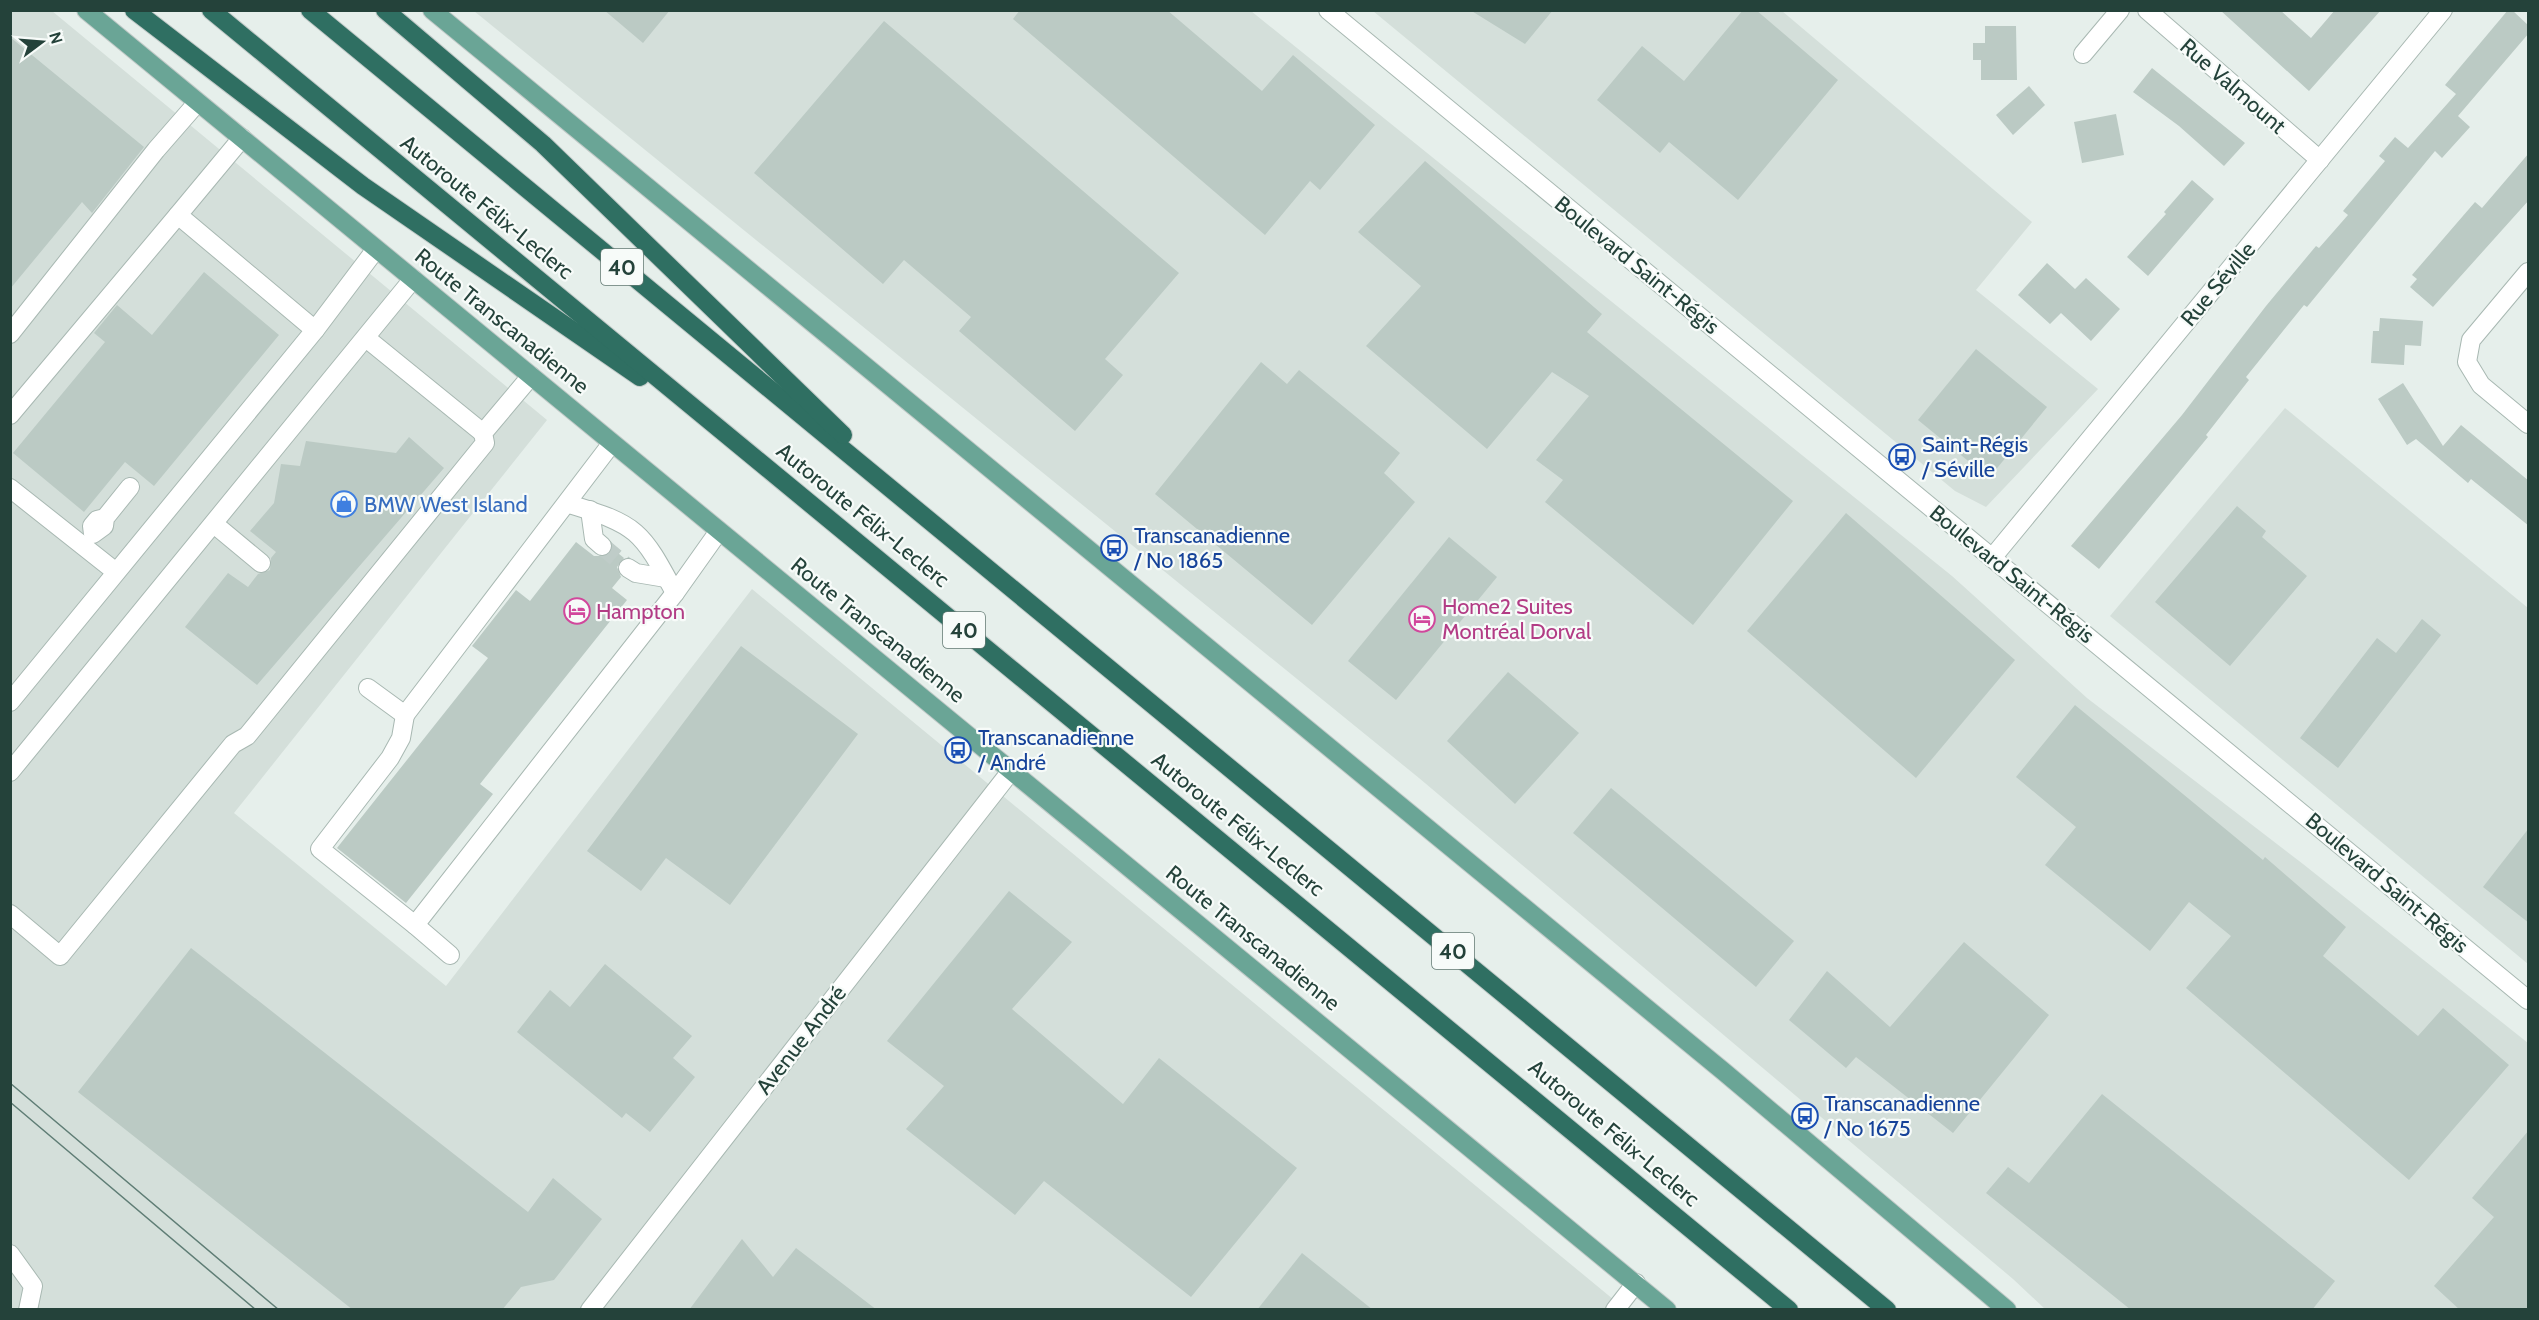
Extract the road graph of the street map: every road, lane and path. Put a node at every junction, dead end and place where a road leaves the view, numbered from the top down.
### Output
1 (86, 10) edge
2 (134, 10) edge
3 (211, 10) edge
4 (309, 10) edge
5 (385, 10) edge
6 (432, 10) edge
7 (1328, 10) edge
8 (2120, 10) edge
9 (2147, 10) edge
10 (2444, 10) edge
11 (2083, 54) dead end
12 (197, 103) junction
13 (242, 138) junction
14 (2320, 160) junction
15 (178, 215) junction
16 (376, 249) junction
17 (2529, 272) edge
18 (413, 279) junction
19 (315, 330) junction
20 (10, 334) edge
21 (366, 338) junction
22 (531, 376) junction
23 (10, 415) edge
24 (2529, 424) edge
25 (483, 434) junction
26 (612, 443) junction
27 (752, 455) junction
28 (10, 488) edge
29 (130, 488) dead end
30 (568, 504) junction
31 (590, 510) junction
32 (213, 524) junction
33 (934, 524) junction
34 (719, 531) junction
35 (88, 540) junction
36 (602, 546) tunnel mouth
37 (1992, 558) junction
38 (261, 563) dead end
39 (628, 568) tunnel mouth
40 (116, 572) junction
41 (671, 586) junction
42 (368, 688) dead end
43 (10, 702) edge
44 (405, 715) junction
45 (1011, 771) junction
46 (10, 772) edge
47 (10, 914) edge
48 (416, 925) junction
49 (450, 956) dead end
50 (2529, 1000) edge
51 (10, 1254) edge
52 (1635, 1283) junction
53 (28, 1310) edge
54 (590, 1310) edge
55 (1615, 1310) edge
56 (1667, 1310) edge
57 (1789, 1310) edge
58 (1887, 1310) edge
59 (2007, 1310) edge

1 - 12 main road, Route Transcanadienne
2 - 27 highway
3 - 27 highway, Autoroute Félix-Leclerc / 40
4 - 33 highway, Autoroute Félix-Leclerc / 40
5 - 33 highway
6 - 59 main road
7 - 37 street, Boulevard Saint-Régis
8 - 11 street
9 - 14 street, Rue Valmount
10 - 14 street, Rue Séville
12 - 13 main road, Route Transcanadienne
12 - 20 street
13 - 15 street
13 - 16 main road, Route Transcanadienne
14 - 37 street, Rue Séville
15 - 19 street
15 - 23 street
16 - 18 main road, Route Transcanadienne
16 - 19 street
17 - 24 street
18 - 21 street
18 - 22 main road, Route Transcanadienne
19 - 40 street
21 - 25 street
21 - 32 street
22 - 25 street
22 - 26 main road, Route Transcanadienne
25 - 47 street
26 - 30 street
26 - 34 main road, Route Transcanadienne
27 - 57 highway, Autoroute Félix-Leclerc / 40
28 - 35 street
29 - 35 street
30 - 31 street
30 - 44 street
31 - 36 street
31 - 41 street
32 - 38 street
32 - 46 street
33 - 58 highway, Autoroute Félix-Leclerc / 40
34 - 41 street
34 - 45 main road, Route Transcanadienne
35 - 40 street
37 - 50 street, Boulevard Saint-Régis
39 - 41 street
40 - 43 street
41 - 48 street
42 - 44 street
44 - 48 street
45 - 52 main road, Route Transcanadienne
45 - 54 street, Avenue André
48 - 49 street
51 - 53 street
52 - 55 street
52 - 56 main road, Route Transcanadienne

